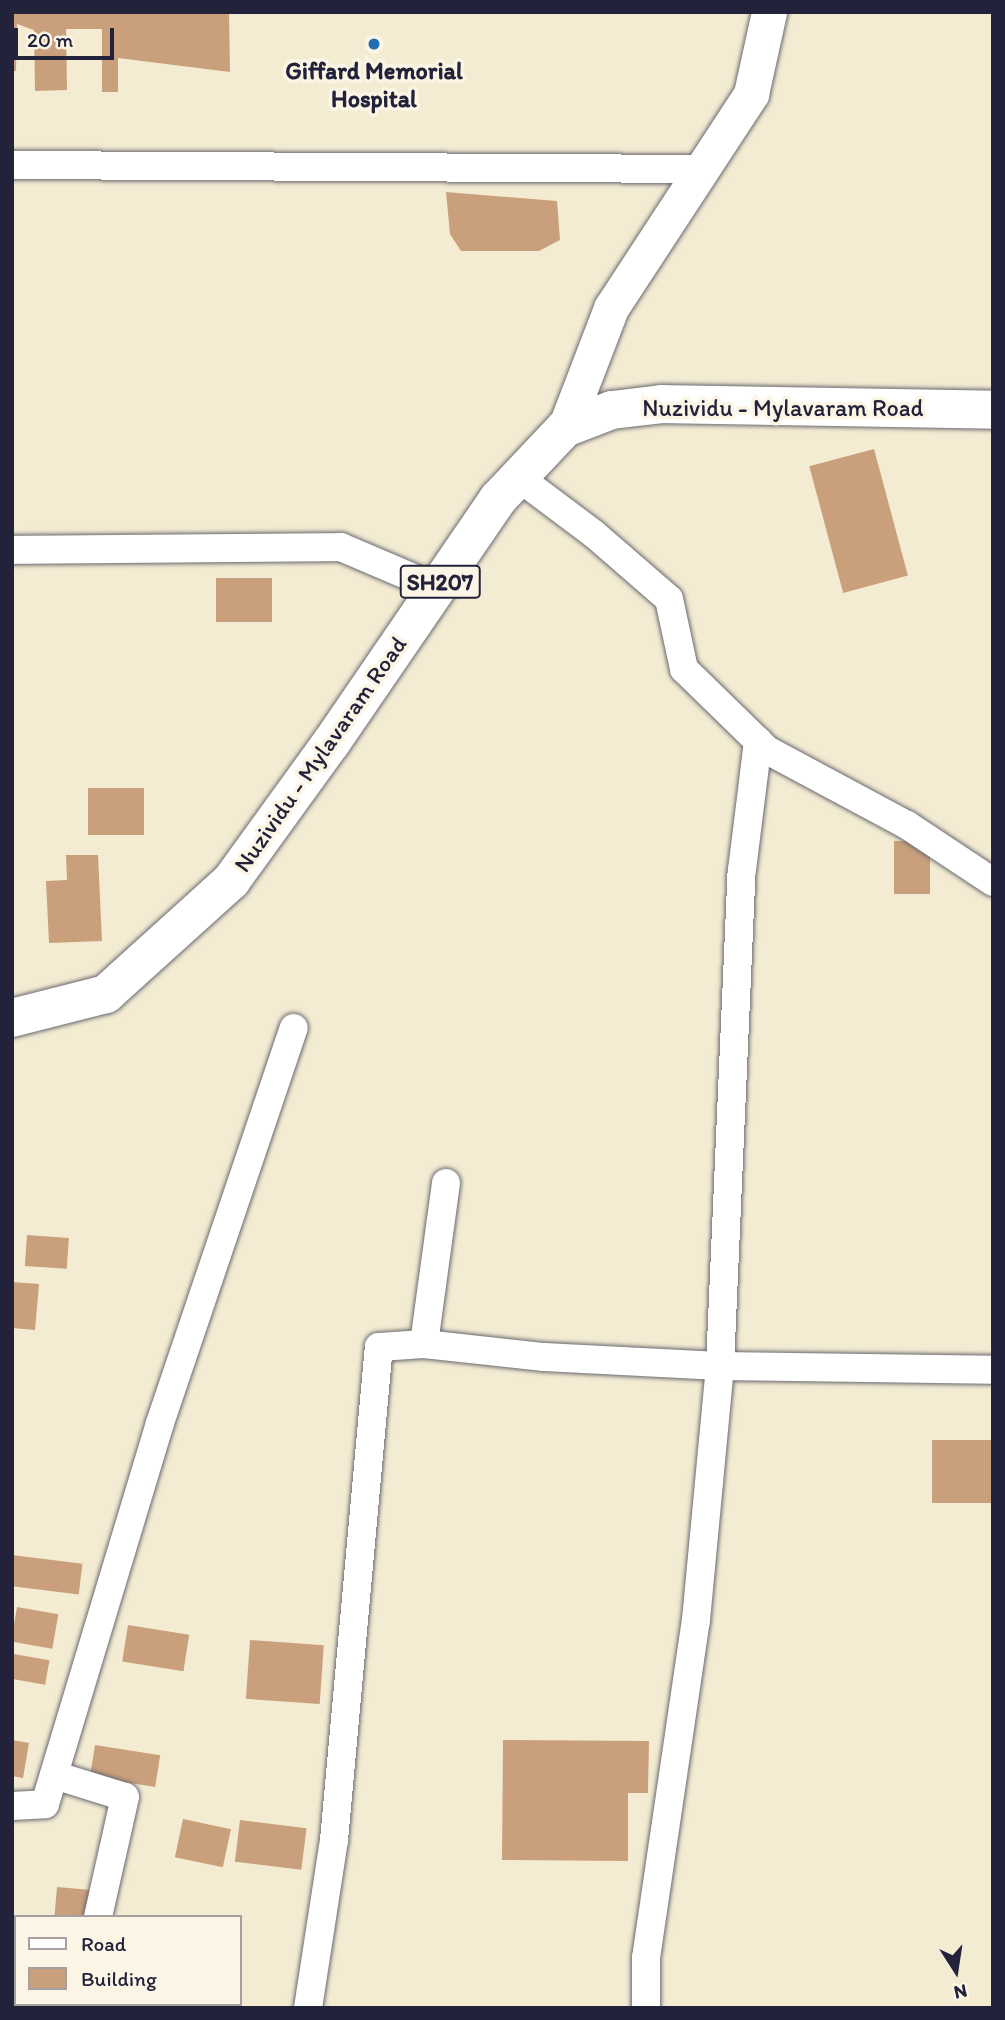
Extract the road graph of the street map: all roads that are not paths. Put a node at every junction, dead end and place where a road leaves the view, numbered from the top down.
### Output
1 (769, 12) edge
2 (12, 166) edge
3 (703, 169) junction
4 (993, 410) edge
5 (565, 428) junction
6 (518, 477) junction
7 (12, 550) edge
8 (437, 588) junction
9 (758, 741) junction
10 (993, 882) edge
11 (12, 1018) edge
12 (294, 1028) dead end
13 (446, 1183) dead end
14 (424, 1344) junction
15 (720, 1366) junction
16 (993, 1370) edge
17 (54, 1775) junction
18 (12, 1806) edge
19 (98, 1915) edge
20 (308, 2008) edge
21 (646, 2008) edge

1 - 3 street
2 - 3 street
3 - 5 street
4 - 5 main road, Nuzividu - Mylavaram Road / SH207
5 - 6 main road, Nuzividu - Mylavaram Road / SH207
6 - 8 main road, Nuzividu - Mylavaram Road / SH207
6 - 9 street
7 - 8 street
8 - 11 main road, Nuzividu - Mylavaram Road / SH207
9 - 10 street
9 - 15 street
12 - 17 street
13 - 14 street
14 - 15 street
14 - 20 street
15 - 16 street
15 - 21 street
17 - 18 street
17 - 19 street

